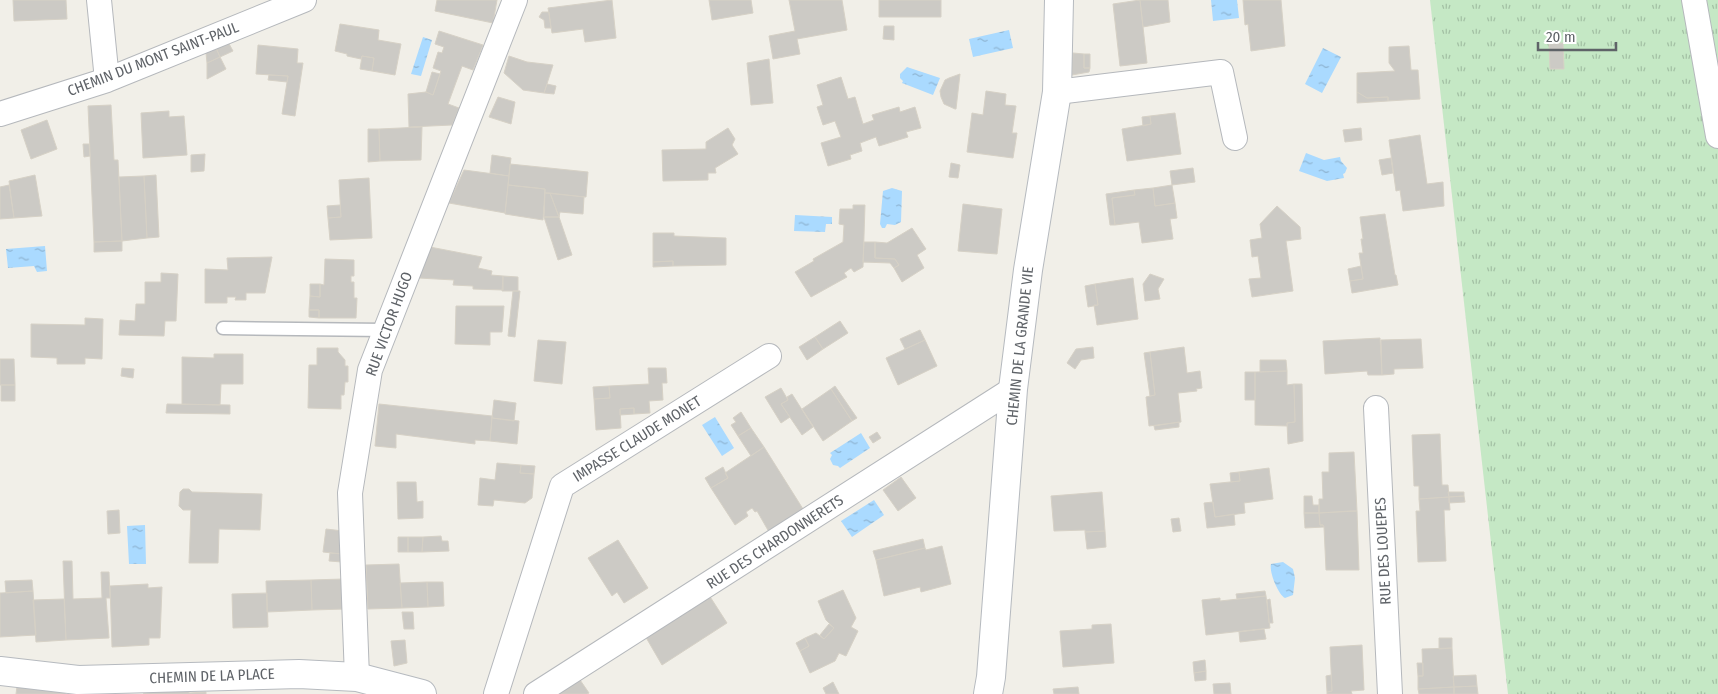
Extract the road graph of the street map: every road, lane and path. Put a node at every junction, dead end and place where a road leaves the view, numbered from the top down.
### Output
1 (98, 0) edge
2 (304, 0) edge
3 (515, 0) edge
4 (1059, 0) edge
5 (1694, 0) edge
6 (107, 80) junction
7 (1057, 92) junction
8 (0, 114) edge
9 (1718, 136) edge
10 (1235, 138) dead end
11 (222, 328) dead end
12 (385, 330) junction
13 (769, 356) dead end
14 (1013, 390) junction
15 (1376, 408) dead end
16 (0, 671) edge
17 (362, 685) edge
18 (422, 694) edge
19 (496, 694) edge
20 (536, 694) edge
21 (988, 694) edge
22 (1390, 694) edge

1 - 6 street
2 - 6 street, CHEMIN DU MONT SAINT-PAUL
3 - 12 street, RUE VICTOR HUGO
4 - 7 street, CHEMIN DE LA GRANDE VIE
5 - 9 street
6 - 8 street, CHEMIN DU MONT SAINT-PAUL
7 - 10 street
7 - 14 street, CHEMIN DE LA GRANDE VIE
11 - 12 lane
12 - 17 street, RUE VICTOR HUGO
13 - 19 street, IMPASSE CLAUDE MONET
14 - 20 street, RUE DES CHARDONNERETS
14 - 21 street, CHEMIN DE LA GRANDE VIE
15 - 22 street, RUE DES LOUEPES
16 - 17 street, CHEMIN DE LA PLACE
17 - 18 street, CHEMIN DE LA PLACE

